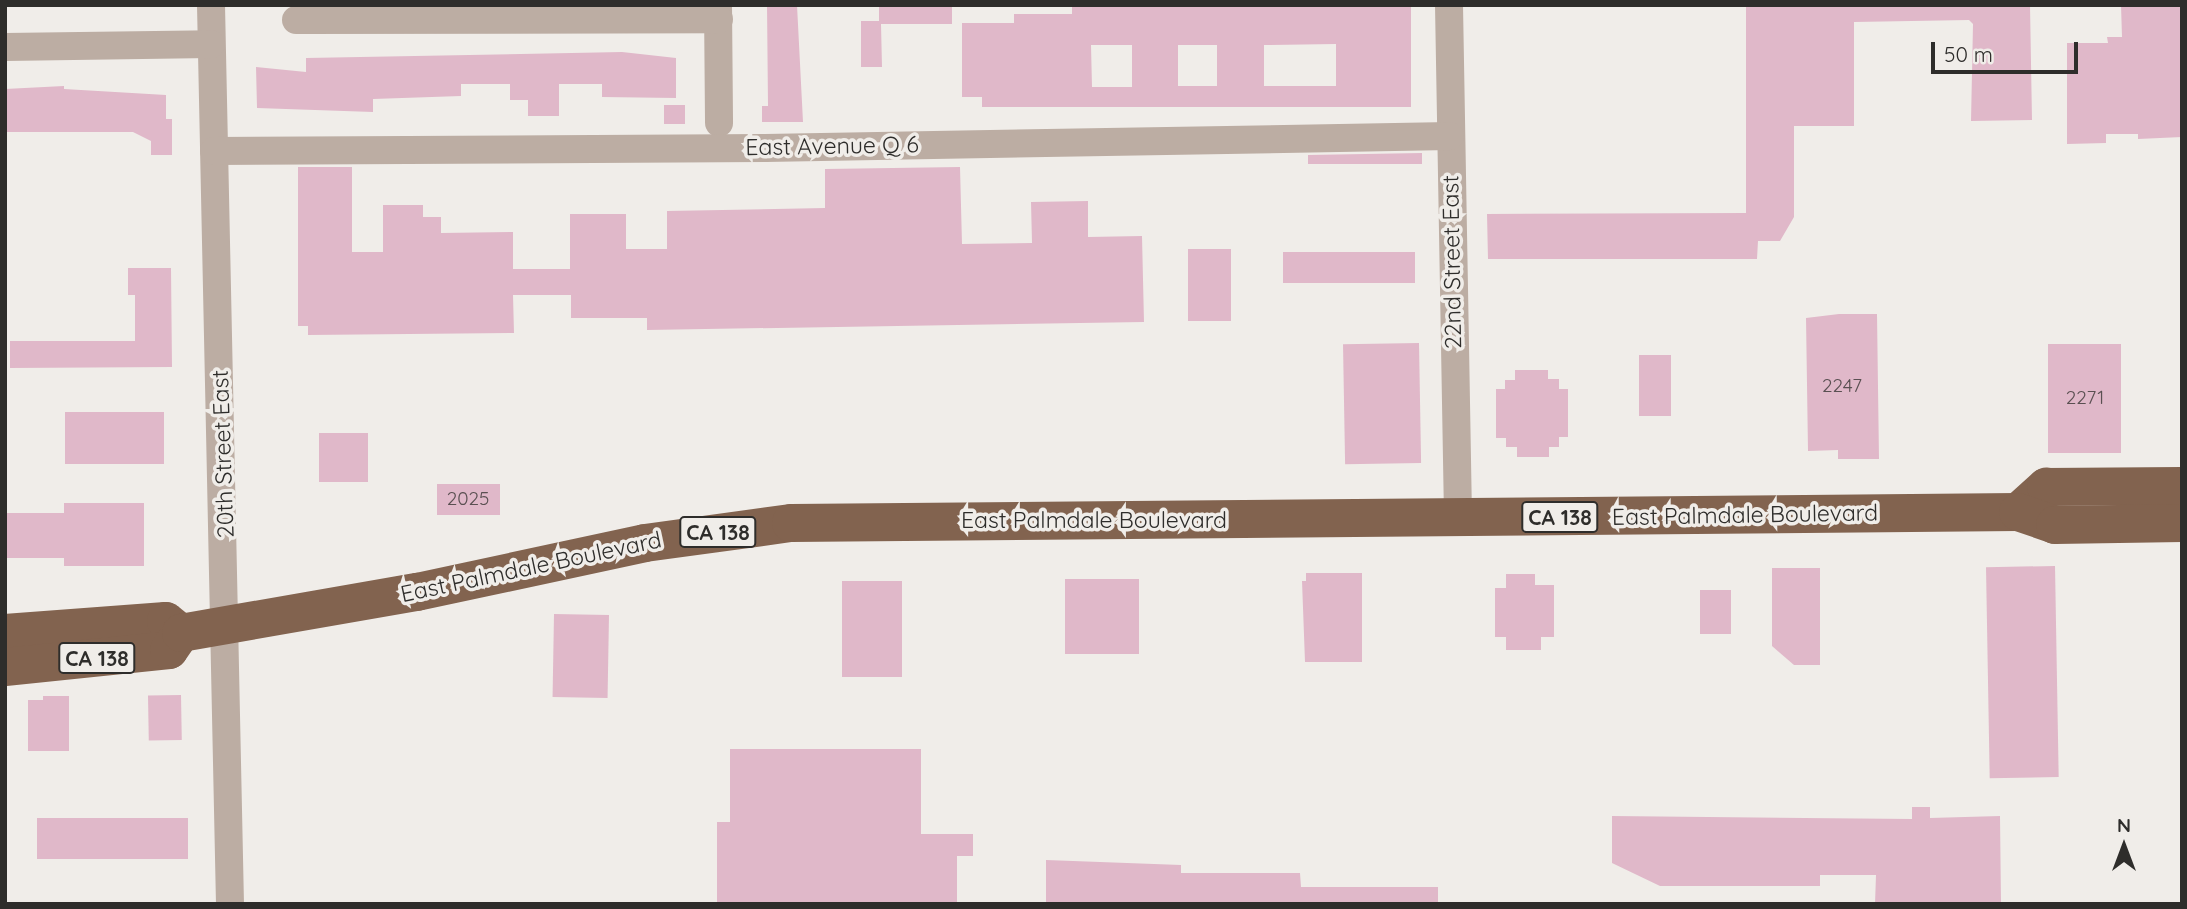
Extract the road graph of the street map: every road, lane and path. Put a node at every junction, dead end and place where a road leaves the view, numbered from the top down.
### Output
1 (211, 5) edge
2 (1449, 5) edge
3 (719, 12) edge
4 (296, 20) dead end
5 (211, 44) junction
6 (5, 47) edge
7 (719, 123) dead end
8 (1450, 136) junction
9 (214, 151) junction
10 (2182, 486) edge
11 (2018, 512) junction
12 (1458, 518) junction
13 (2182, 523) edge
14 (227, 627) junction
15 (5, 633) edge
16 (181, 633) junction
17 (5, 667) edge
18 (230, 904) edge

1 - 5 street, 20th Street East
2 - 8 street, 22nd Street East
3 - 4 street
3 - 7 street
5 - 6 street
5 - 9 street, 20th Street East
8 - 9 street, East Avenue Q 6
8 - 12 street, 22nd Street East
9 - 14 street, 20th Street East
10 - 11 highway
11 - 12 highway, East Palmdale Boulevard / CA 138
11 - 13 highway, East Palmdale Boulevard / CA 138
12 - 14 highway, East Palmdale Boulevard / CA 138
14 - 16 highway, East Palmdale Boulevard / CA 138
14 - 18 street, 20th Street East
15 - 16 highway, East Palmdale Boulevard / CA 138
16 - 17 highway, East Palmdale Boulevard / CA 138

